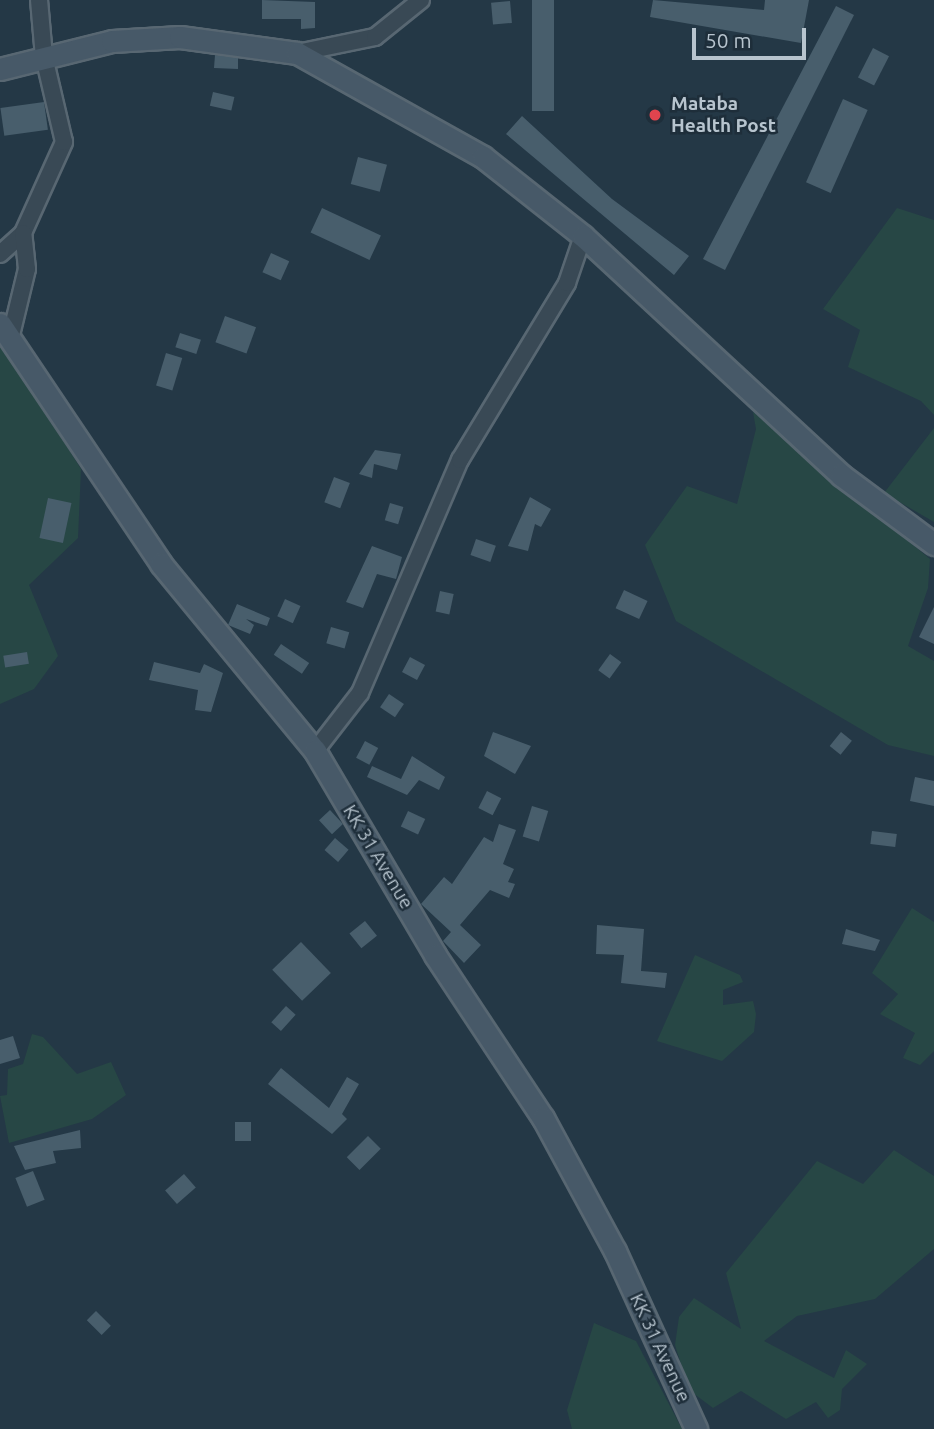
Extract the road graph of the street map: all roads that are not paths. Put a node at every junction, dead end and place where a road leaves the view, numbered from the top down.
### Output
1 (39, 0) edge
2 (421, 0) edge
3 (297, 53) junction
4 (44, 57) junction
5 (0, 69) edge
6 (23, 233) junction
7 (583, 236) junction
8 (0, 254) edge
9 (5, 329) edge
10 (934, 544) edge
11 (315, 751) junction
12 (696, 1429) edge

1 - 4 street
2 - 3 street
3 - 4 street
3 - 7 street
4 - 5 street
4 - 6 street
6 - 8 street
6 - 9 street
7 - 10 street
7 - 11 street
9 - 11 street, KK 31 Avenue
11 - 12 street, KK 31 Avenue

